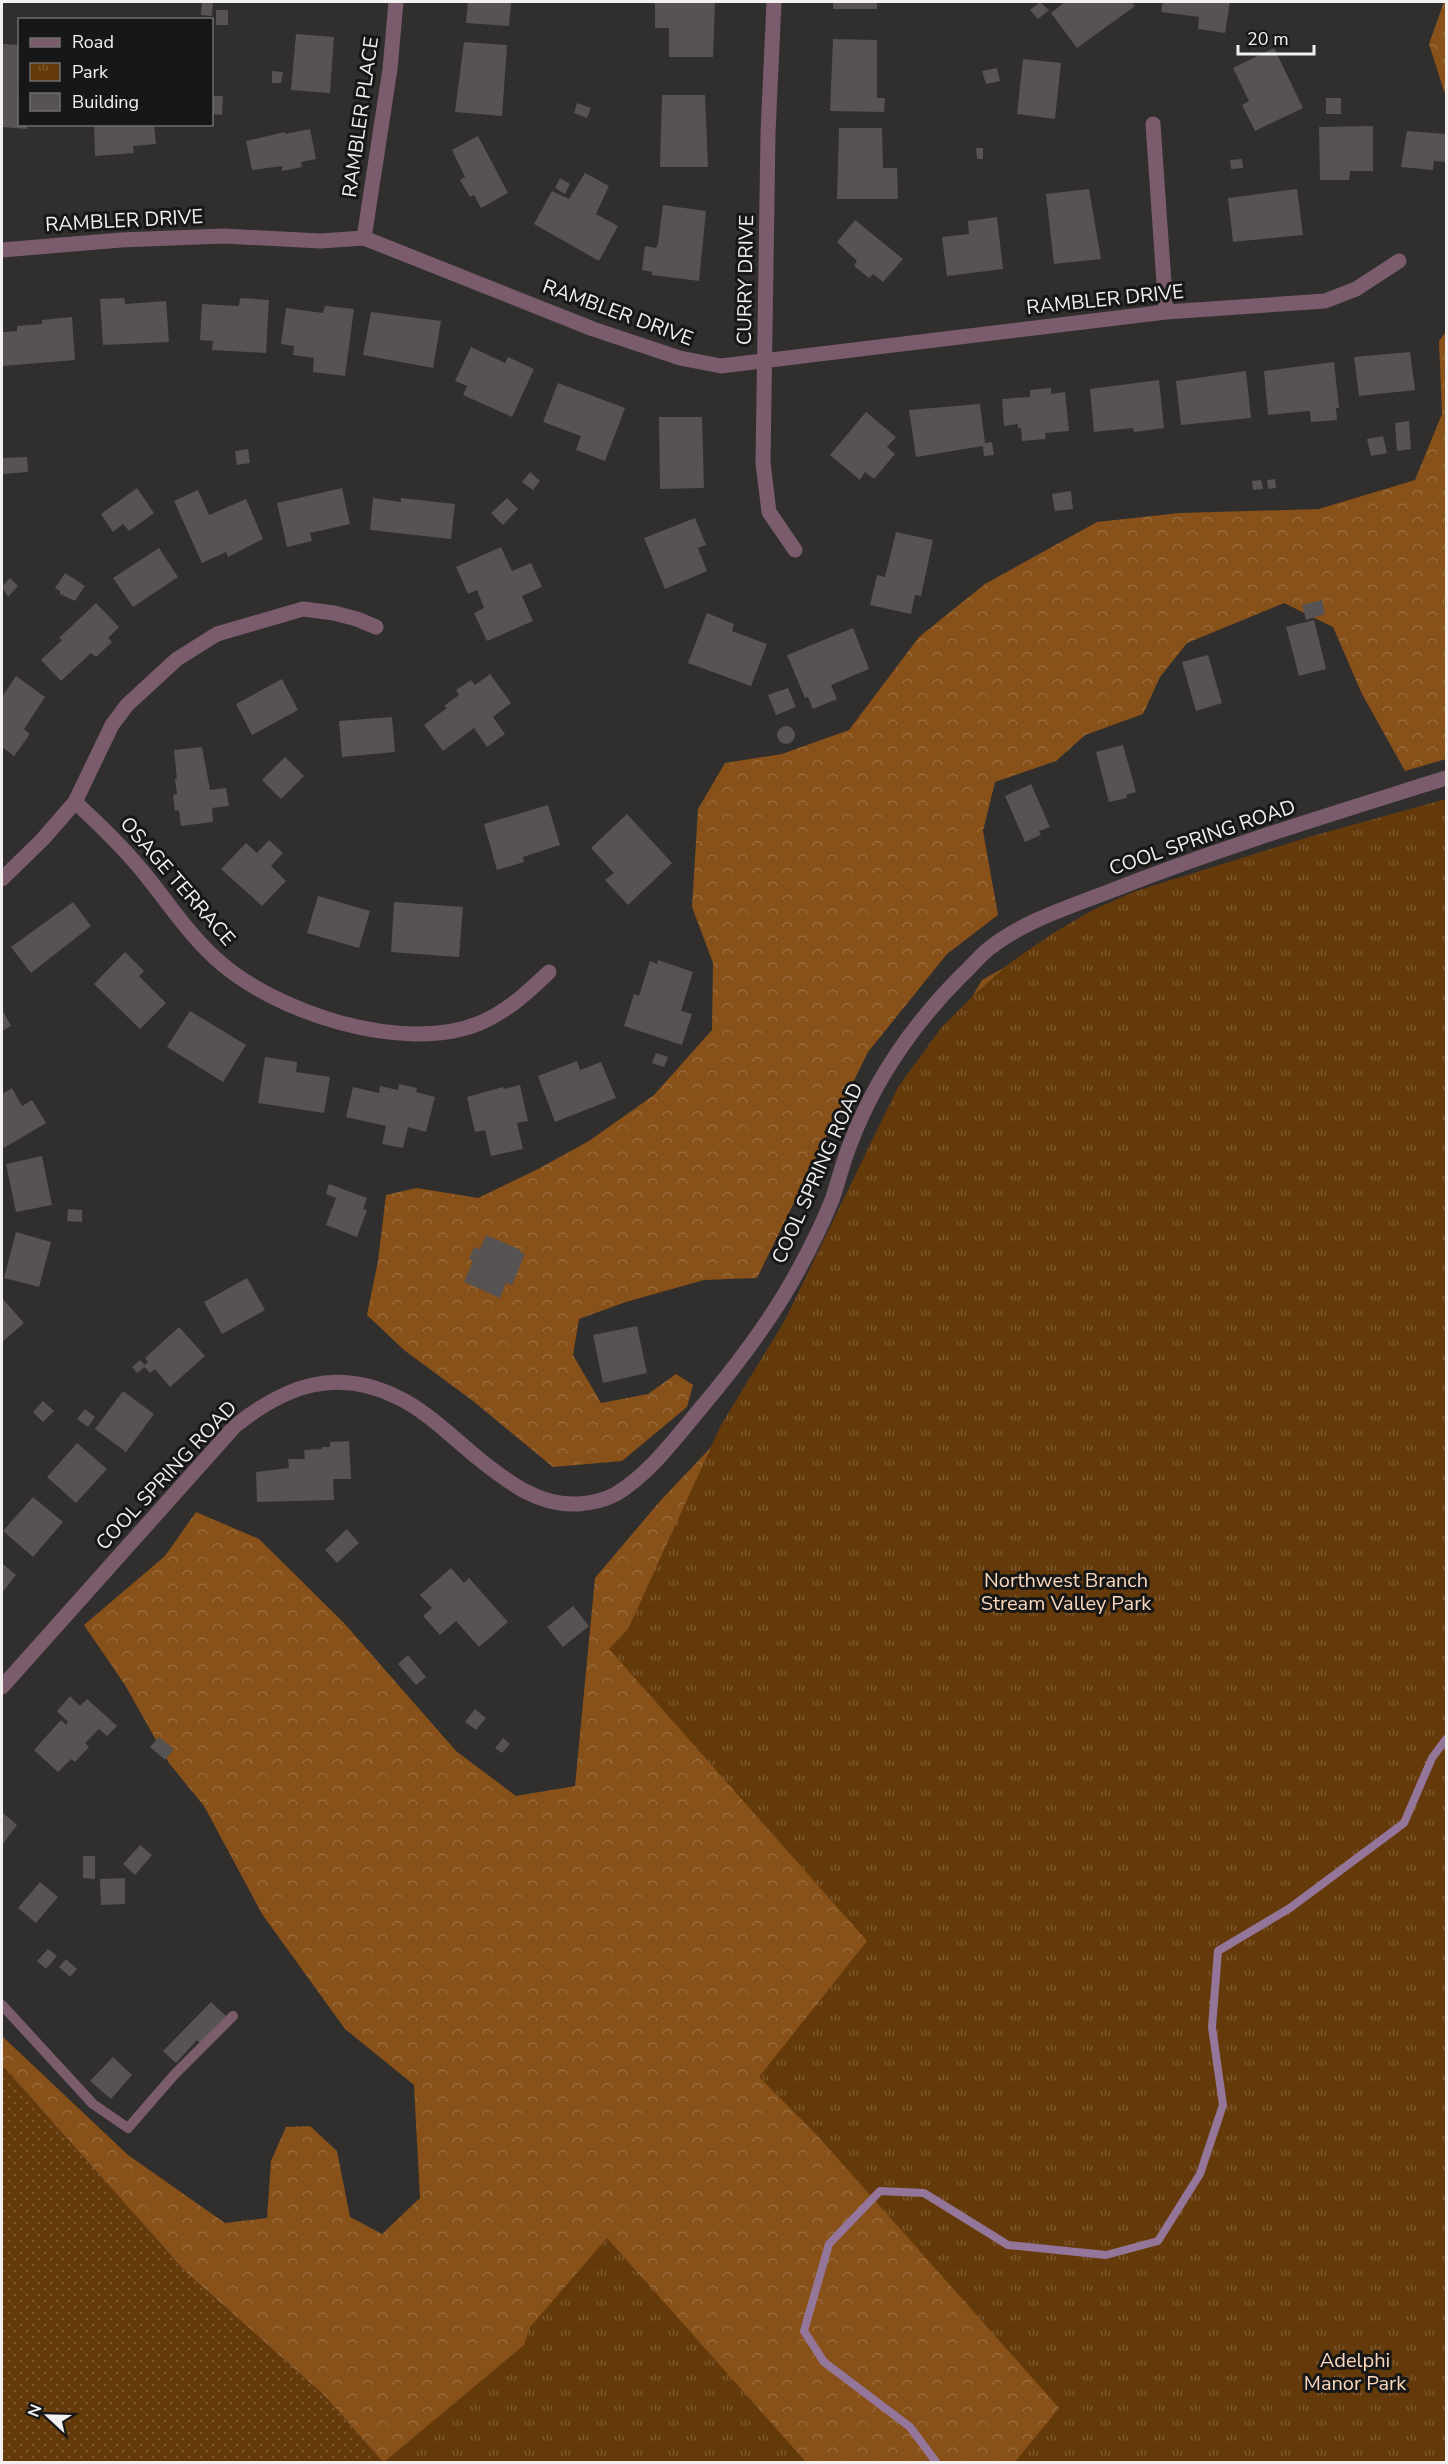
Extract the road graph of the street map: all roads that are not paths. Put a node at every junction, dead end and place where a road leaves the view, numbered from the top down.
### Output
1 (396, 2) edge
2 (774, 2) edge
3 (1153, 124) dead end
4 (364, 238) junction
5 (2, 250) edge
6 (1399, 261) dead end
7 (1166, 312) junction
8 (765, 361) junction
9 (795, 550) dead end
10 (376, 627) dead end
11 (1446, 778) edge
12 (75, 802) junction
13 (2, 879) edge
14 (549, 972) dead end
15 (2, 1687) edge
16 (2, 2005) edge
17 (233, 2016) dead end

1 - 4 street, RAMBLER PLACE
2 - 8 street, CURRY DRIVE
3 - 7 street
4 - 5 street, RAMBLER DRIVE
4 - 8 street, RAMBLER DRIVE
6 - 7 street, RAMBLER DRIVE
7 - 8 street, RAMBLER DRIVE
8 - 9 street, CURRY DRIVE
10 - 12 street
11 - 15 street, COOL SPRING ROAD
12 - 13 street
12 - 14 street, OSAGE TERRACE
16 - 17 lane

